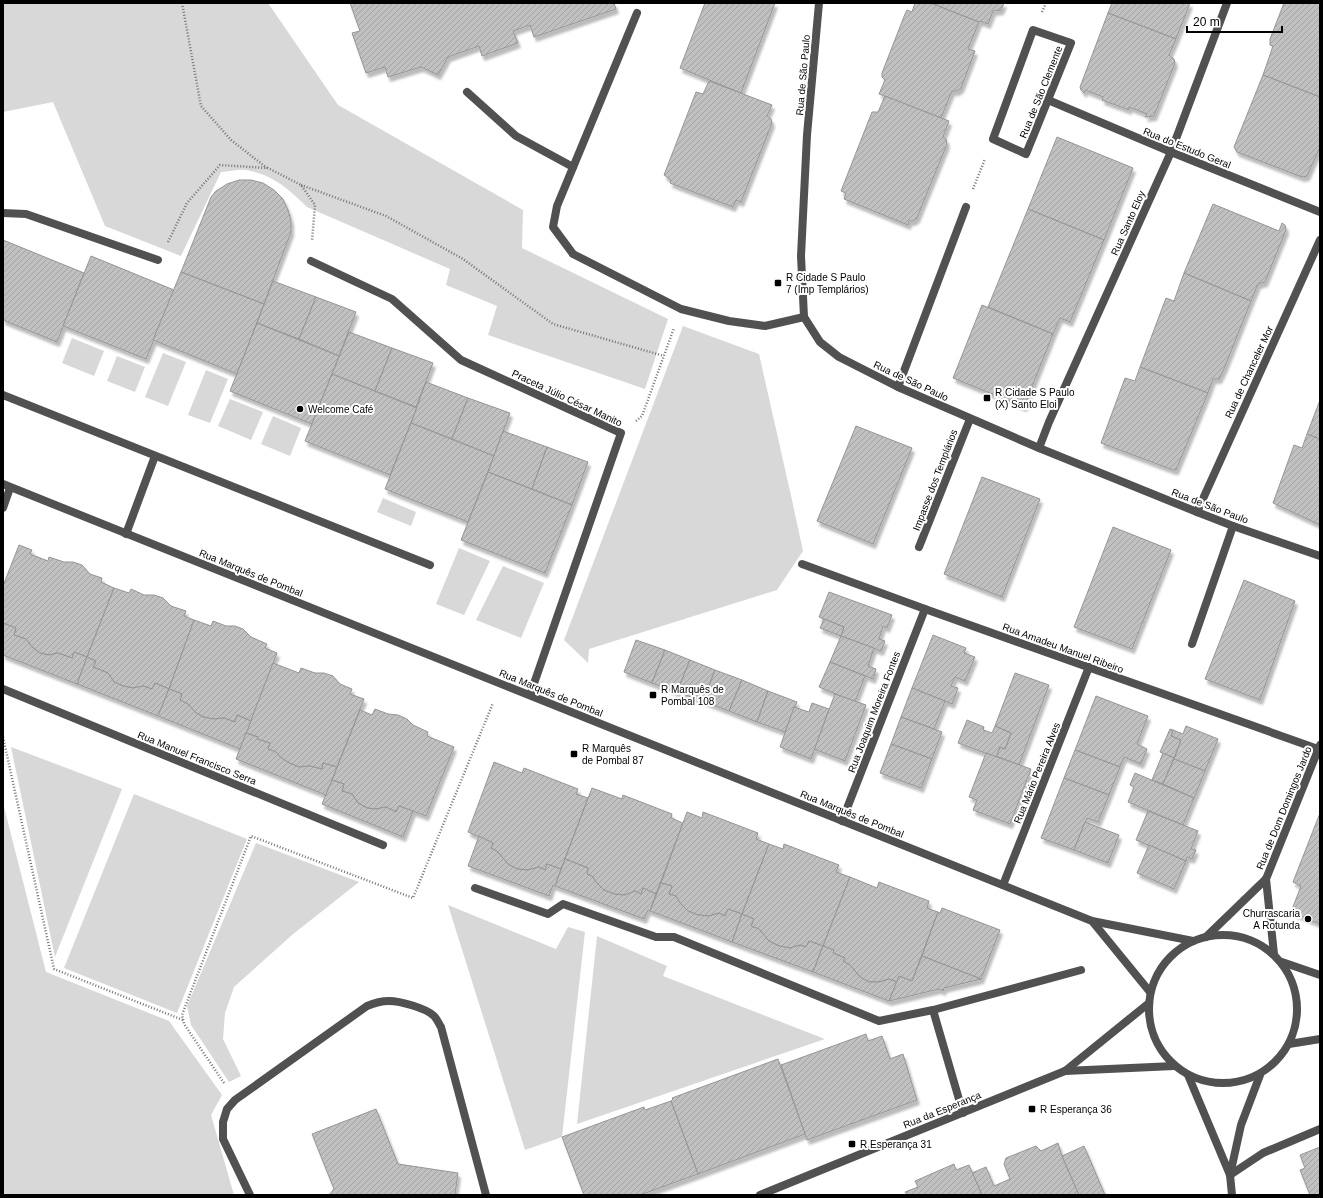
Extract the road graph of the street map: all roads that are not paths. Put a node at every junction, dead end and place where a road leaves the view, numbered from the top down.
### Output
1 (819, 3) edge
2 (1227, 3) edge
3 (637, 13) dead end
4 (467, 92) dead end
5 (1048, 100) junction
6 (1171, 152) junction
7 (573, 167) junction
8 (966, 208) road end
9 (1320, 212) edge
10 (3, 214) edge
11 (1320, 240) edge
12 (158, 260) road end
13 (311, 261) road end
14 (804, 317) junction
15 (898, 387) junction
16 (3, 395) edge
17 (970, 419) junction
18 (1039, 448) junction
19 (155, 456) junction
20 (7, 486) edge
21 (3, 508) edge
22 (1197, 512) junction
23 (1232, 526) junction
24 (126, 534) junction
25 (919, 547) dead end
26 (1320, 556) edge
27 (802, 564) dead end
28 (430, 565) dead end
29 (925, 609) junction
30 (1192, 644) dead end
31 (1090, 667) junction
32 (3, 689) edge
33 (530, 695) junction
34 (1319, 746) edge
35 (842, 821) junction
36 (384, 845) dead end
37 (1266, 878) junction
38 (1003, 885) junction
39 (475, 888) dead end
40 (1092, 921) junction
41 (1206, 937) junction
42 (1193, 941) junction
43 (1274, 954) junction
44 (1282, 962) junction
45 (1081, 970) dead end
46 (1320, 975) edge
47 (1150, 992) junction
48 (1148, 1003) junction
49 (933, 1010) junction
50 (1320, 1039) edge
51 (1289, 1044) junction
52 (1174, 1066) junction
53 (1065, 1071) junction
54 (1188, 1075) junction
55 (1260, 1075) junction
56 (963, 1112) junction
57 (1320, 1129) edge
58 (1230, 1175) junction
59 (250, 1195) edge
60 (486, 1195) edge
61 (760, 1195) edge
62 (1232, 1195) edge

1 - 14 street, Rua de São Paulo
2 - 6 street, Rua Santo Eloy
3 - 7 street
4 - 7 street
5 - 5 street, Rua de São Clemente
5 - 6 street, Rua do Estudo Geral
6 - 9 street, Rua do Estudo Geral
6 - 18 street, Rua Santo Eloy
7 - 14 street
8 - 15 street
10 - 12 street
11 - 22 street, Rua de Chanceler Mor
13 - 33 street, Praceta Júlio César Manito
14 - 15 street, Rua de São Paulo
15 - 17 street, Rua de São Paulo
16 - 19 street
17 - 18 street, Rua de São Paulo
17 - 25 street, Impasse dos Templários
18 - 22 street, Rua de São Paulo
19 - 24 street
19 - 28 street
20 - 21 street
20 - 24 street, Rua Marquês de Pombal
22 - 23 street, Rua de São Paulo
23 - 26 street, Rua de São Paulo
23 - 30 street
24 - 33 street, Rua Marquês de Pombal
27 - 29 street, Rua Amadeu Manuel Ribeiro
29 - 31 street, Rua Amadeu Manuel Ribeiro
29 - 35 street, Rua Joaquim Moreira Fontes
31 - 34 street, Rua Amadeu Manuel Ribeiro
31 - 38 street, Rua Mário Pereira Alves
32 - 36 street, Rua Manuel Francisco Serra
33 - 35 street, Rua Marquês de Pombal
34 - 37 street, Rua de Dom Domingos Jardo
35 - 38 street, Rua Marquês de Pombal
37 - 41 street, Rua de Dom Domingos Jardo
37 - 43 street, Rua de Dom Domingos Jardo
38 - 40 street, Rua Marquês de Pombal
39 - 49 street
40 - 42 street, Rua Marquês de Pombal
40 - 47 street, Rua Marquês de Pombal
41 - 42 street
41 - 43 street
42 - 47 street
43 - 44 street
44 - 46 street
44 - 51 street
45 - 49 street
47 - 48 street
48 - 52 street
48 - 53 street, Rua da Esperança
49 - 56 street
50 - 51 street
51 - 55 street
52 - 53 street, Rua da Esperança
52 - 54 street
53 - 56 street, Rua da Esperança
54 - 55 street
54 - 58 street
55 - 58 street
56 - 61 street, Rua da Esperança
57 - 58 street
58 - 62 street
59 - 60 street

